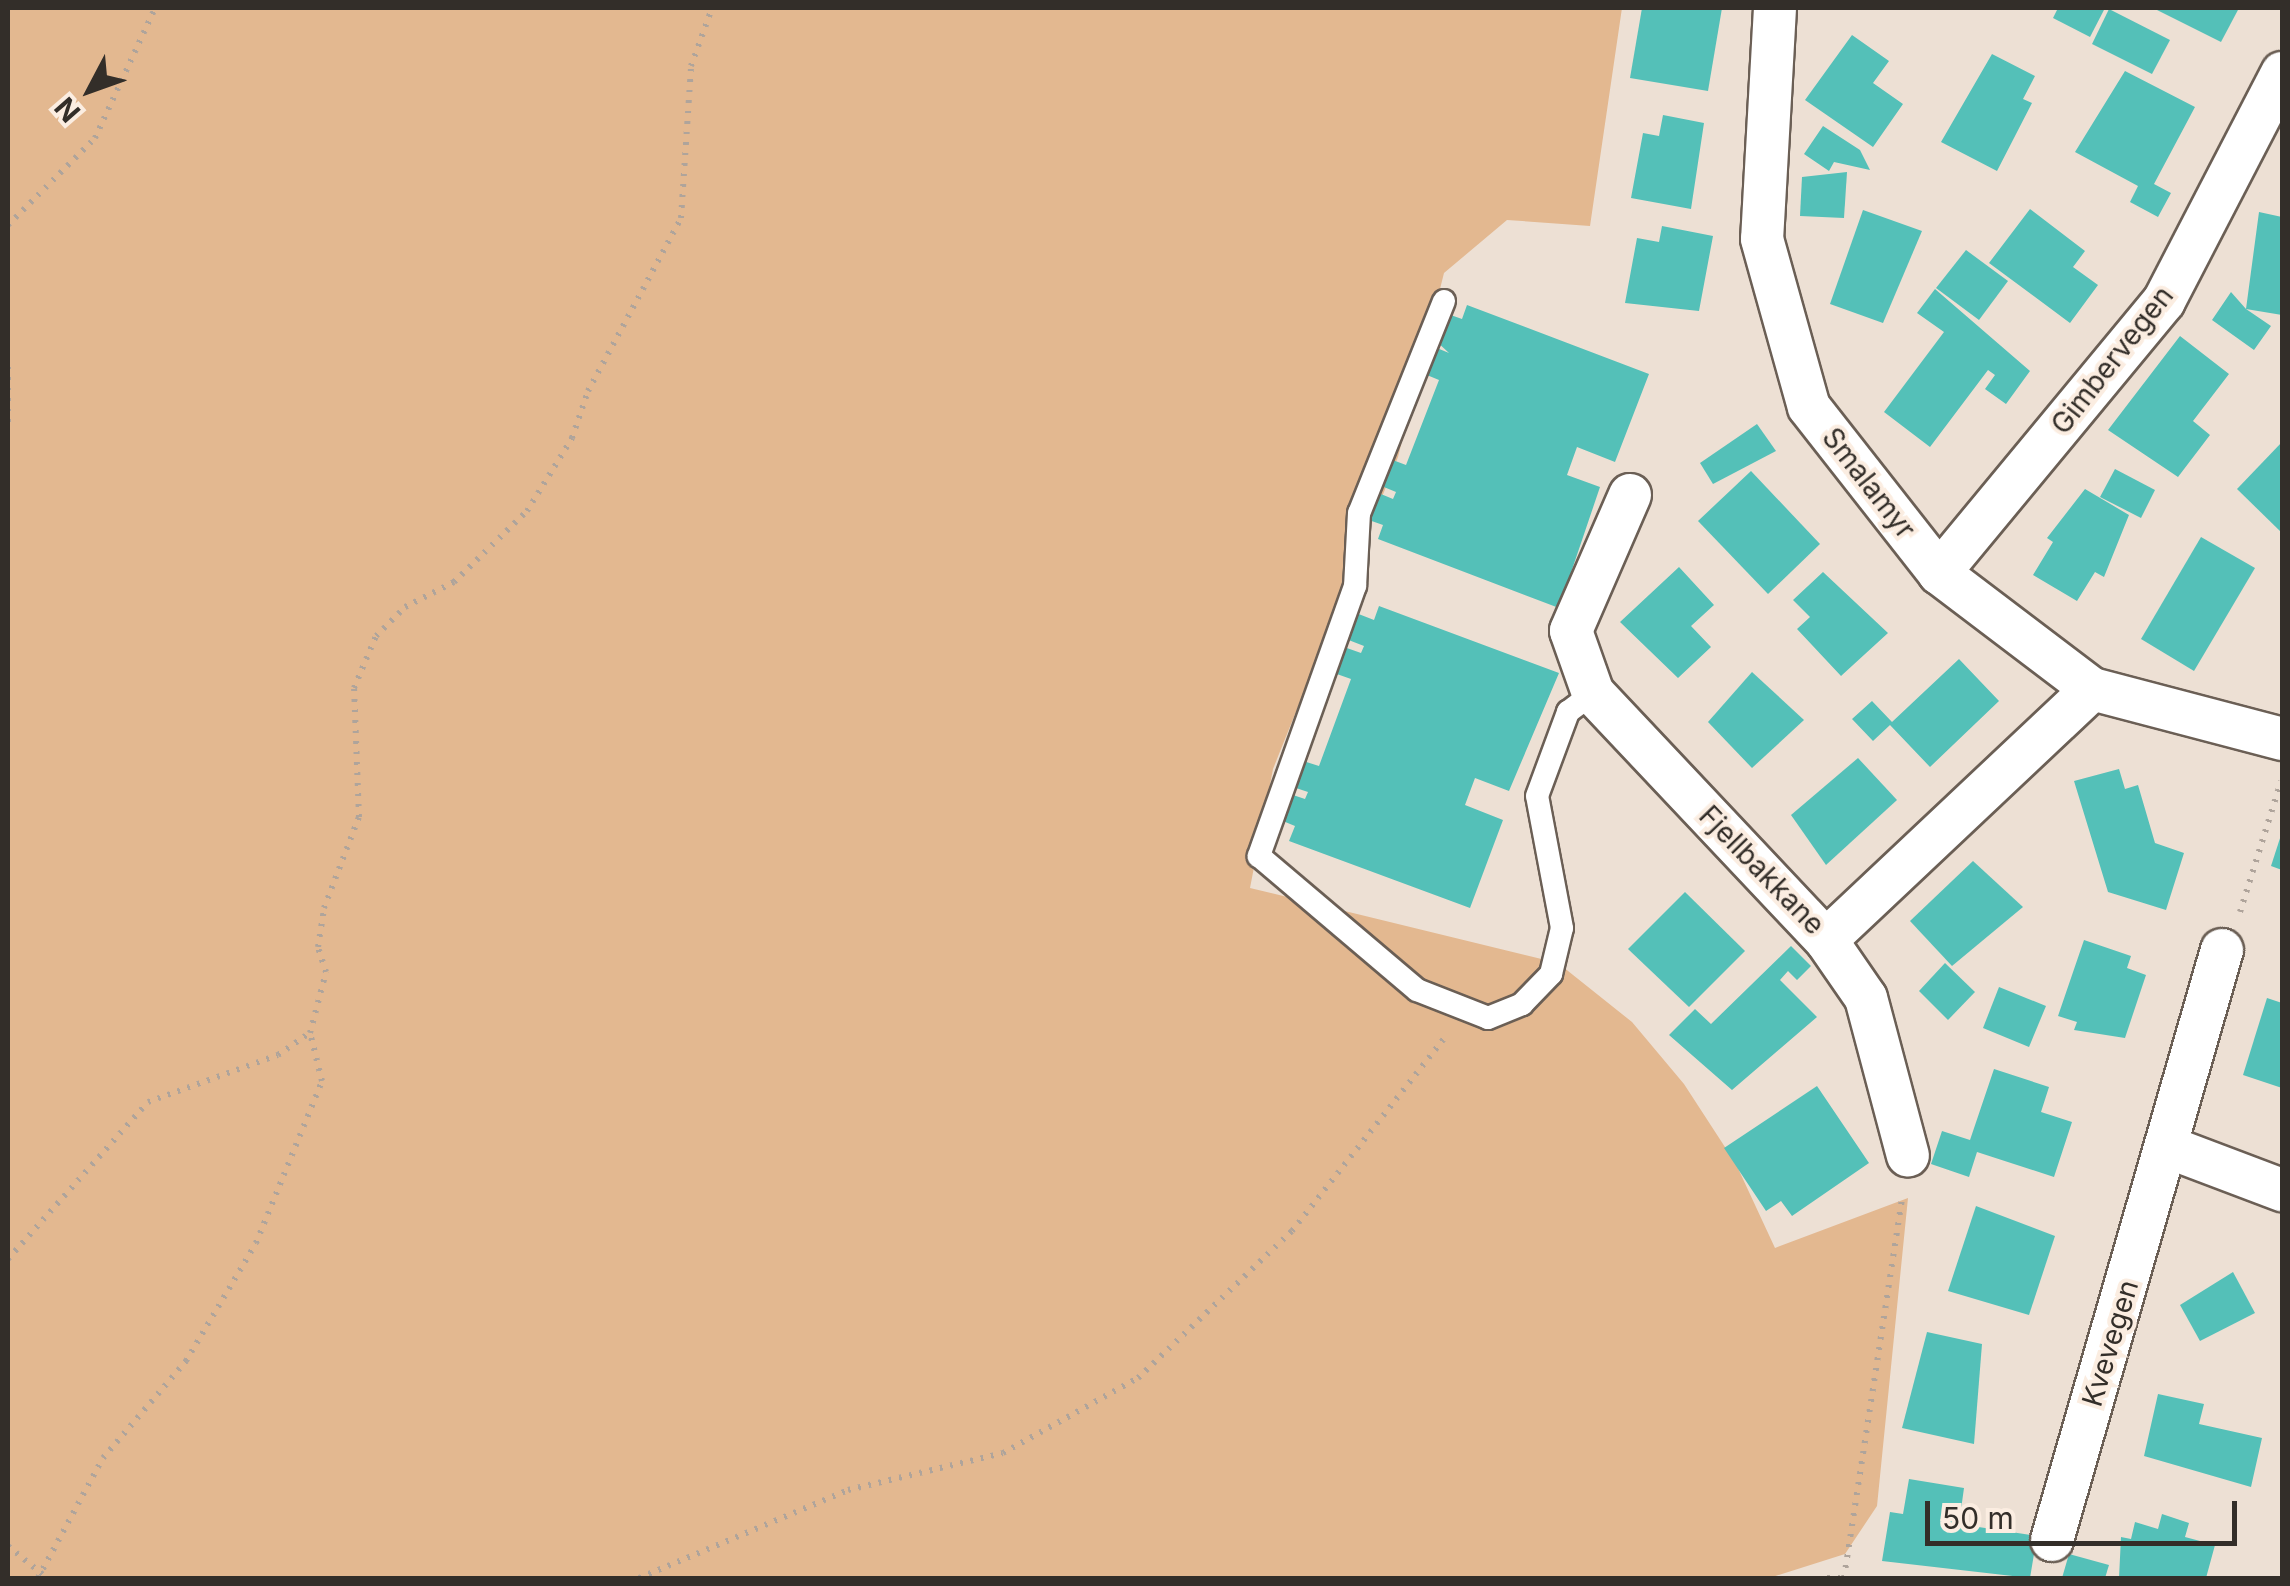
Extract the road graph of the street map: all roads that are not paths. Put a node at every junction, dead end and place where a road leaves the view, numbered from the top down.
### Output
1 (1775, 8) edge
2 (2282, 74) edge
3 (1444, 301) dead end
4 (1630, 495) dead end
5 (1938, 573) junction
6 (2092, 688) junction
7 (1592, 693) junction
8 (2282, 739) edge
9 (1826, 940) junction
10 (2222, 950) road end
11 (2168, 1147) junction
12 (1908, 1156) road end
13 (2282, 1190) edge
14 (2052, 1540) dead end

1 - 5 street, Smalamyr
2 - 5 street, Gimbervegen
3 - 7 lane
4 - 7 street, Fjellbakkane
5 - 6 street, Smalamyr
6 - 8 street, Smalamyr
6 - 9 street, Fjellbakkane
7 - 9 street, Fjellbakkane
9 - 12 street
10 - 11 street, Kvevegen
11 - 13 street
11 - 14 street, Kvevegen

